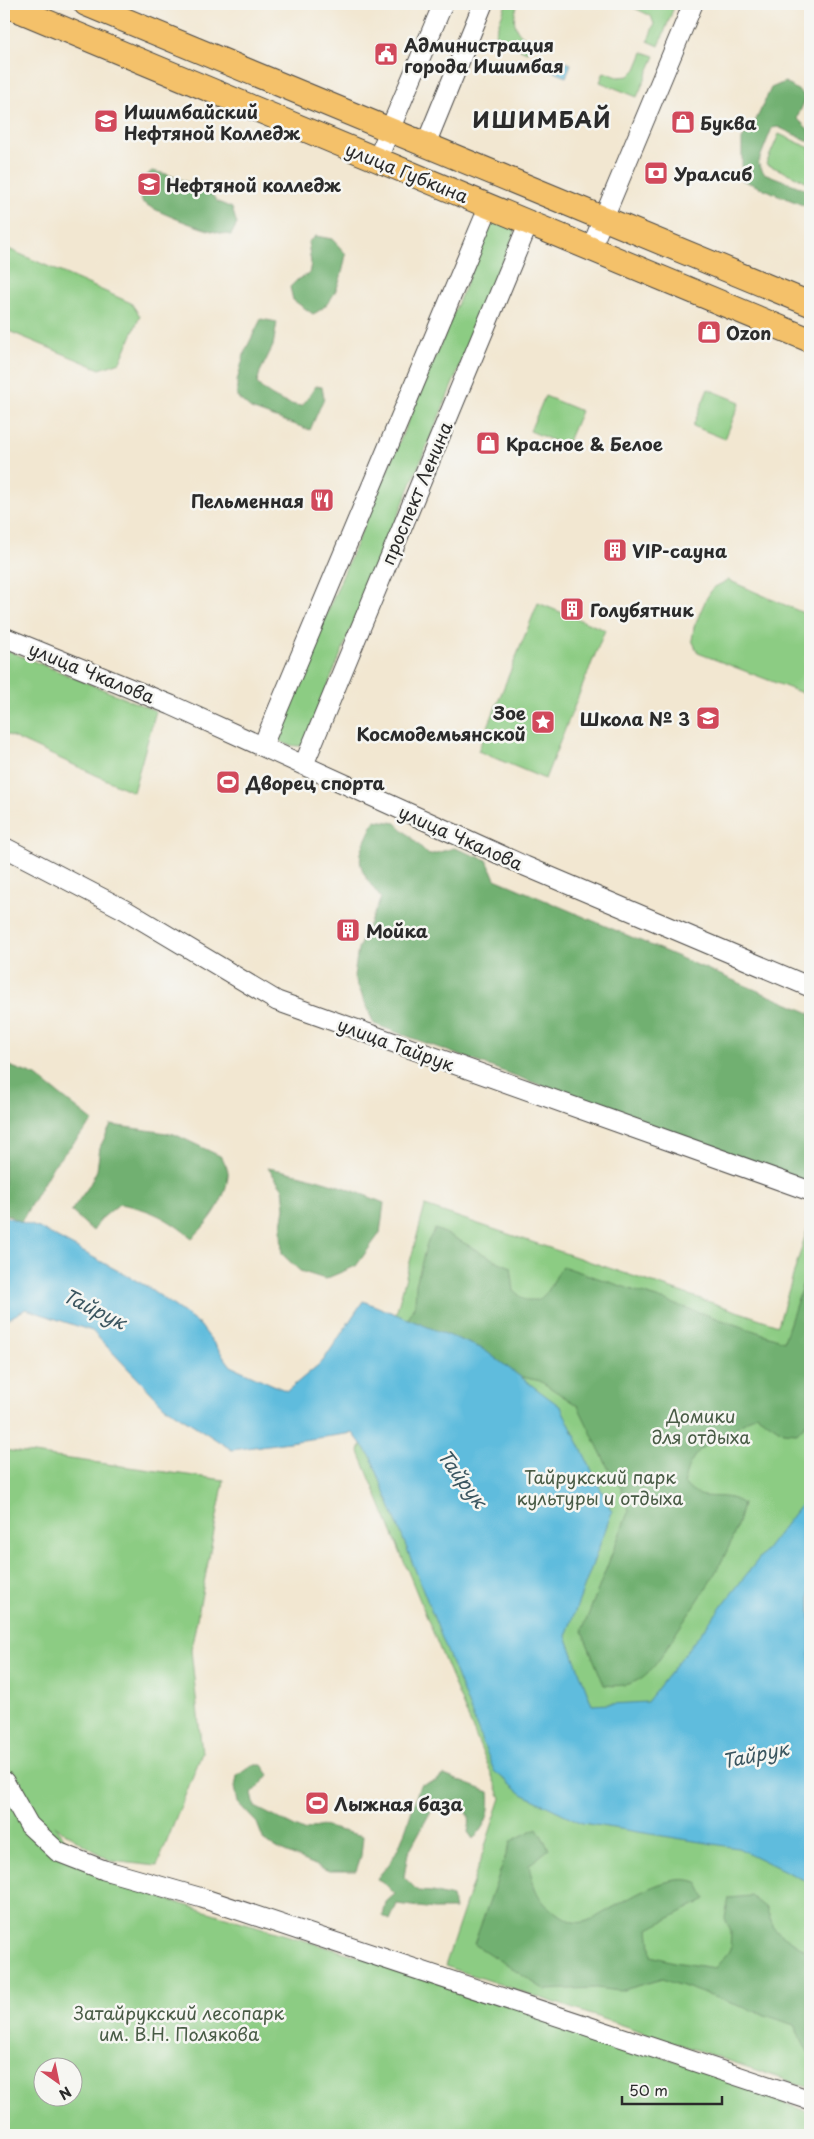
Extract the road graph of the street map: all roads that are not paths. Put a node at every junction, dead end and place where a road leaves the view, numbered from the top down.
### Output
1 (4, 4) edge
2 (86, 4) edge
3 (443, 4) edge
4 (483, 4) edge
5 (693, 4) edge
6 (389, 130) junction
7 (425, 146) junction
8 (377, 160) junction
9 (489, 206) junction
10 (604, 218) junction
11 (528, 222) junction
12 (591, 248) junction
13 (810, 304) edge
14 (810, 340) edge
15 (4, 637) edge
16 (263, 745) junction
17 (304, 764) junction
18 (4, 847) edge
19 (810, 987) edge
20 (810, 1191) edge
21 (4, 1781) edge
22 (810, 2100) edge

1 - 8 main road, улица Губкина
2 - 6 main road, улица Губкина
3 - 6 street
4 - 7 street
5 - 10 street
6 - 7 main road, улица Губкина
6 - 8 street
7 - 10 main road, улица Губкина
8 - 9 main road, улица Губкина
9 - 11 main road, улица Губкина
9 - 16 street
10 - 12 street
10 - 13 main road, улица Губкина
11 - 12 main road, улица Губкина
11 - 17 street, проспект Ленина
12 - 14 main road, улица Губкина
15 - 16 street, улица Чкалова
16 - 17 street, улица Чкалова
17 - 19 street, улица Чкалова
18 - 20 street, улица Тайрук
21 - 22 street

